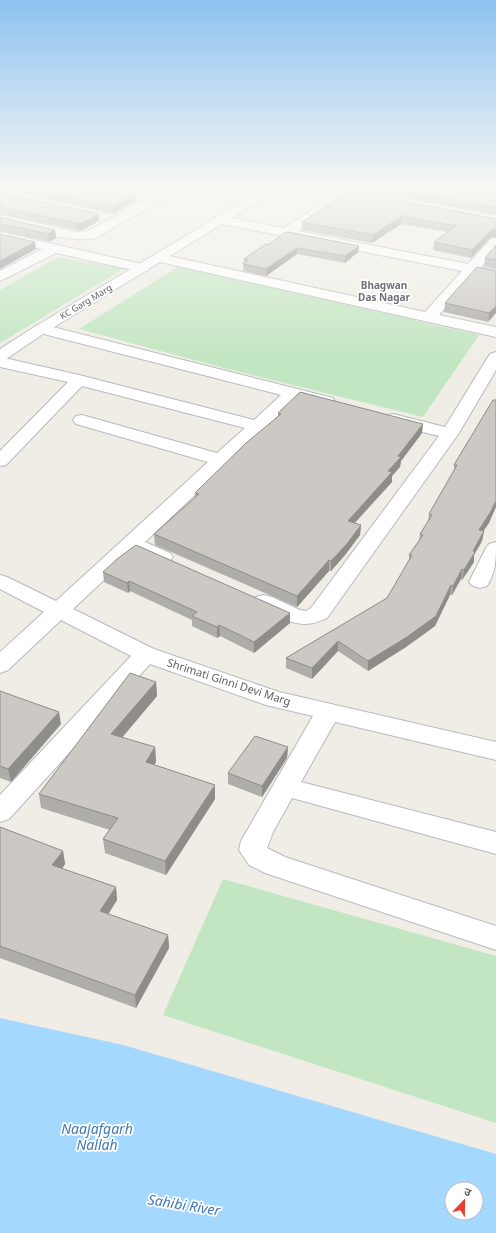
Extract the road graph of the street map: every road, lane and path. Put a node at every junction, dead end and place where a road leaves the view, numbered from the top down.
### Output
1 (39, 245) edge
2 (182, 245) edge
3 (346, 245) edge
4 (494, 245) edge
5 (55, 248) junction
6 (160, 258) junction
7 (142, 268) junction
8 (472, 269) junction
9 (496, 274) edge
10 (0, 277) edge
11 (429, 317) junction
12 (42, 329) junction
13 (496, 332) edge
14 (0, 356) edge
15 (496, 357) edge
16 (0, 362) edge
17 (79, 380) junction
18 (293, 393) junction
19 (338, 405) edge
20 (376, 414) edge
21 (82, 420) dead end
22 (258, 426) junction
23 (450, 433) junction
24 (220, 460) junction
25 (0, 461) edge
26 (131, 543) junction
27 (496, 548) edge
28 (182, 566) edge
29 (0, 581) edge
30 (480, 582) dead end
31 (247, 595) edge
32 (58, 610) junction
33 (146, 654) junction
34 (0, 665) edge
35 (328, 712) junction
36 (496, 751) edge
37 (285, 787) junction
38 (0, 812) edge
39 (496, 843) edge
40 (496, 938) edge

1 - 5 street
2 - 6 street, KC Garg Marg
3 - 8 street
4 - 8 street
5 - 7 street
5 - 10 street
6 - 7 street, KC Garg Marg
6 - 11 street
7 - 12 street, KC Garg Marg
8 - 9 street
8 - 11 street
11 - 13 street
12 - 14 street, KC Garg Marg
12 - 18 street
15 - 23 street
16 - 17 street
17 - 22 street
17 - 25 street
18 - 19 street
18 - 22 street
20 - 23 street
21 - 24 street
22 - 24 street
23 - 31 street
24 - 26 street
26 - 28 street
26 - 32 street
27 - 30 street
29 - 32 street, Shrimati Ginni Devi Marg
32 - 33 street, Shrimati Ginni Devi Marg
32 - 34 street
33 - 35 street, Shrimati Ginni Devi Marg
33 - 38 street
35 - 36 street, Shrimati Ginni Devi Marg
35 - 37 street
37 - 39 street
37 - 40 street

